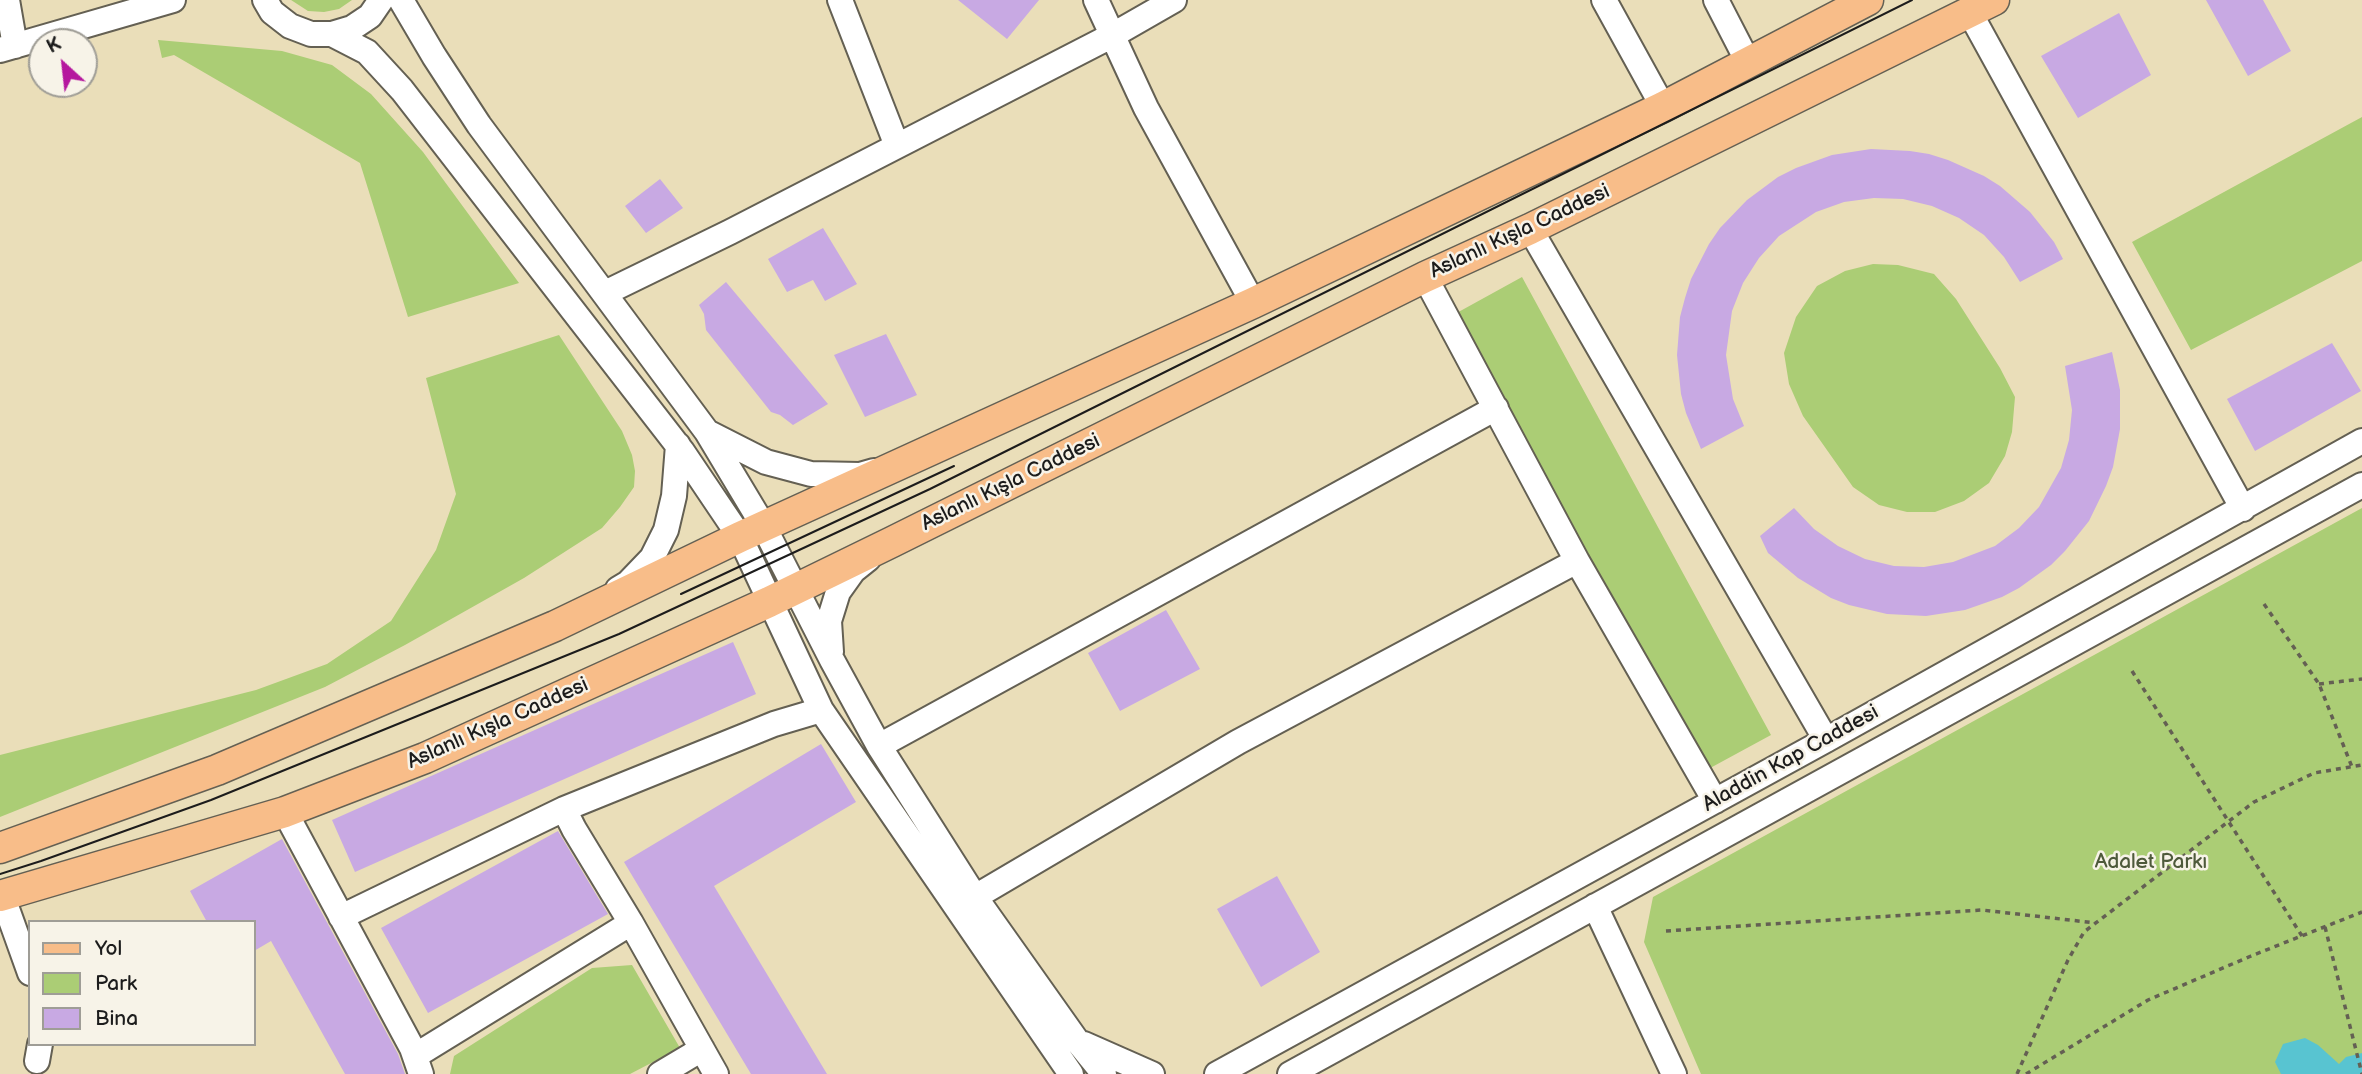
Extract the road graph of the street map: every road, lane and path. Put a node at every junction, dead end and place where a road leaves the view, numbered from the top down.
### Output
1 (7, 0) edge
2 (173, 0) edge
3 (265, 0) edge
4 (382, 0) edge
5 (401, 0) edge
6 (840, 0) edge
7 (1096, 0) edge
8 (1174, 0) edge
9 (1604, 0) edge
10 (1716, 0) edge
11 (1868, 0) edge
12 (1982, 6) edge
13 (332, 34) junction
14 (1113, 35) junction
15 (7, 48) edge
16 (1749, 64) junction
17 (1663, 107) junction
18 (897, 146) junction
19 (1530, 229) junction
20 (1424, 277) junction
21 (604, 293) junction
22 (1253, 303) junction
23 (1496, 408) junction
24 (707, 432) junction
25 (2362, 441) edge
26 (678, 445) junction
27 (901, 463) junction
28 (2362, 485) edge
29 (2243, 509) junction
30 (752, 532) junction
31 (892, 542) junction
32 (1577, 561) junction
33 (782, 595) junction
34 (2264, 604) dead end
35 (555, 626) junction
36 (832, 660) junction
37 (2132, 671) dead end
38 (2362, 679) edge
39 (2319, 684) junction
40 (821, 710) junction
41 (1826, 740) junction
42 (879, 746) junction
43 (2362, 765) edge
44 (2352, 767) junction
45 (1715, 801) junction
46 (564, 809) junction
47 (285, 812) junction
48 (2228, 821) junction
49 (0, 848) edge
50 (1, 896) edge
51 (975, 897) junction
52 (1595, 906) junction
53 (2362, 912) edge
54 (341, 917) junction
55 (631, 923) junction
56 (2096, 923) junction
57 (2325, 927) junction
58 (1666, 931) dead end
59 (2302, 936) junction
60 (28, 968) edge
61 (702, 1049) junction
62 (1066, 1055) edge
63 (418, 1065) edge
64 (1227, 1069) edge
65 (660, 1074) edge
66 (716, 1074) edge
67 (1072, 1074) edge
68 (1104, 1074) edge
69 (1152, 1074) edge
70 (1195, 1074) edge
71 (1290, 1074) edge
72 (1674, 1074) edge
73 (2017, 1074) edge
74 (2026, 1074) edge
75 (2362, 1074) edge

1 - 15 street
2 - 15 street
3 - 13 street
4 - 13 street
5 - 21 street
6 - 18 street
7 - 14 street
8 - 14 street
9 - 17 street
10 - 16 street
11 - 16 main road
12 - 19 main road, Aslanlı Kışla Caddesi
12 - 29 street
13 - 26 street
14 - 18 street
14 - 22 street
16 - 17 main road
17 - 22 main road
18 - 21 street
19 - 20 main road, Aslanlı Kışla Caddesi
19 - 41 street
20 - 23 street
20 - 31 main road, Aslanlı Kışla Caddesi
21 - 24 street
22 - 27 main road
23 - 32 street
23 - 42 street
24 - 27 street
24 - 30 street
25 - 29 street, Aladdin Kap Caddesi
26 - 30 street
26 - 35 street
27 - 30 main road
28 - 52 street, Aladdin Kap Caddesi
29 - 41 street, Aladdin Kap Caddesi
30 - 33 street
30 - 35 main road
31 - 33 main road, Aslanlı Kışla Caddesi
31 - 36 street
32 - 45 street
32 - 51 street
33 - 36 street
33 - 40 street
33 - 47 main road, Aslanlı Kışla Caddesi
34 - 39 path
35 - 49 main road
36 - 42 street
37 - 48 path
38 - 39 path
39 - 44 path
40 - 46 street
40 - 62 street
41 - 45 street, Aladdin Kap Caddesi
42 - 51 street
43 - 44 path
44 - 48 path
45 - 64 street, Aladdin Kap Caddesi
46 - 54 street
46 - 55 street
47 - 50 main road, Aslanlı Kışla Caddesi
47 - 54 street
48 - 56 path
48 - 59 path
50 - 60 street
51 - 62 street
52 - 71 street, Aladdin Kap Caddesi
52 - 72 street
53 - 57 path
54 - 63 street
55 - 61 street
55 - 63 street
56 - 58 path
56 - 73 path
57 - 59 path
57 - 75 path
59 - 74 path
61 - 65 street
61 - 66 street
62 - 67 street
62 - 68 street
62 - 69 street
64 - 70 street, Aladdin Kap Caddesi

